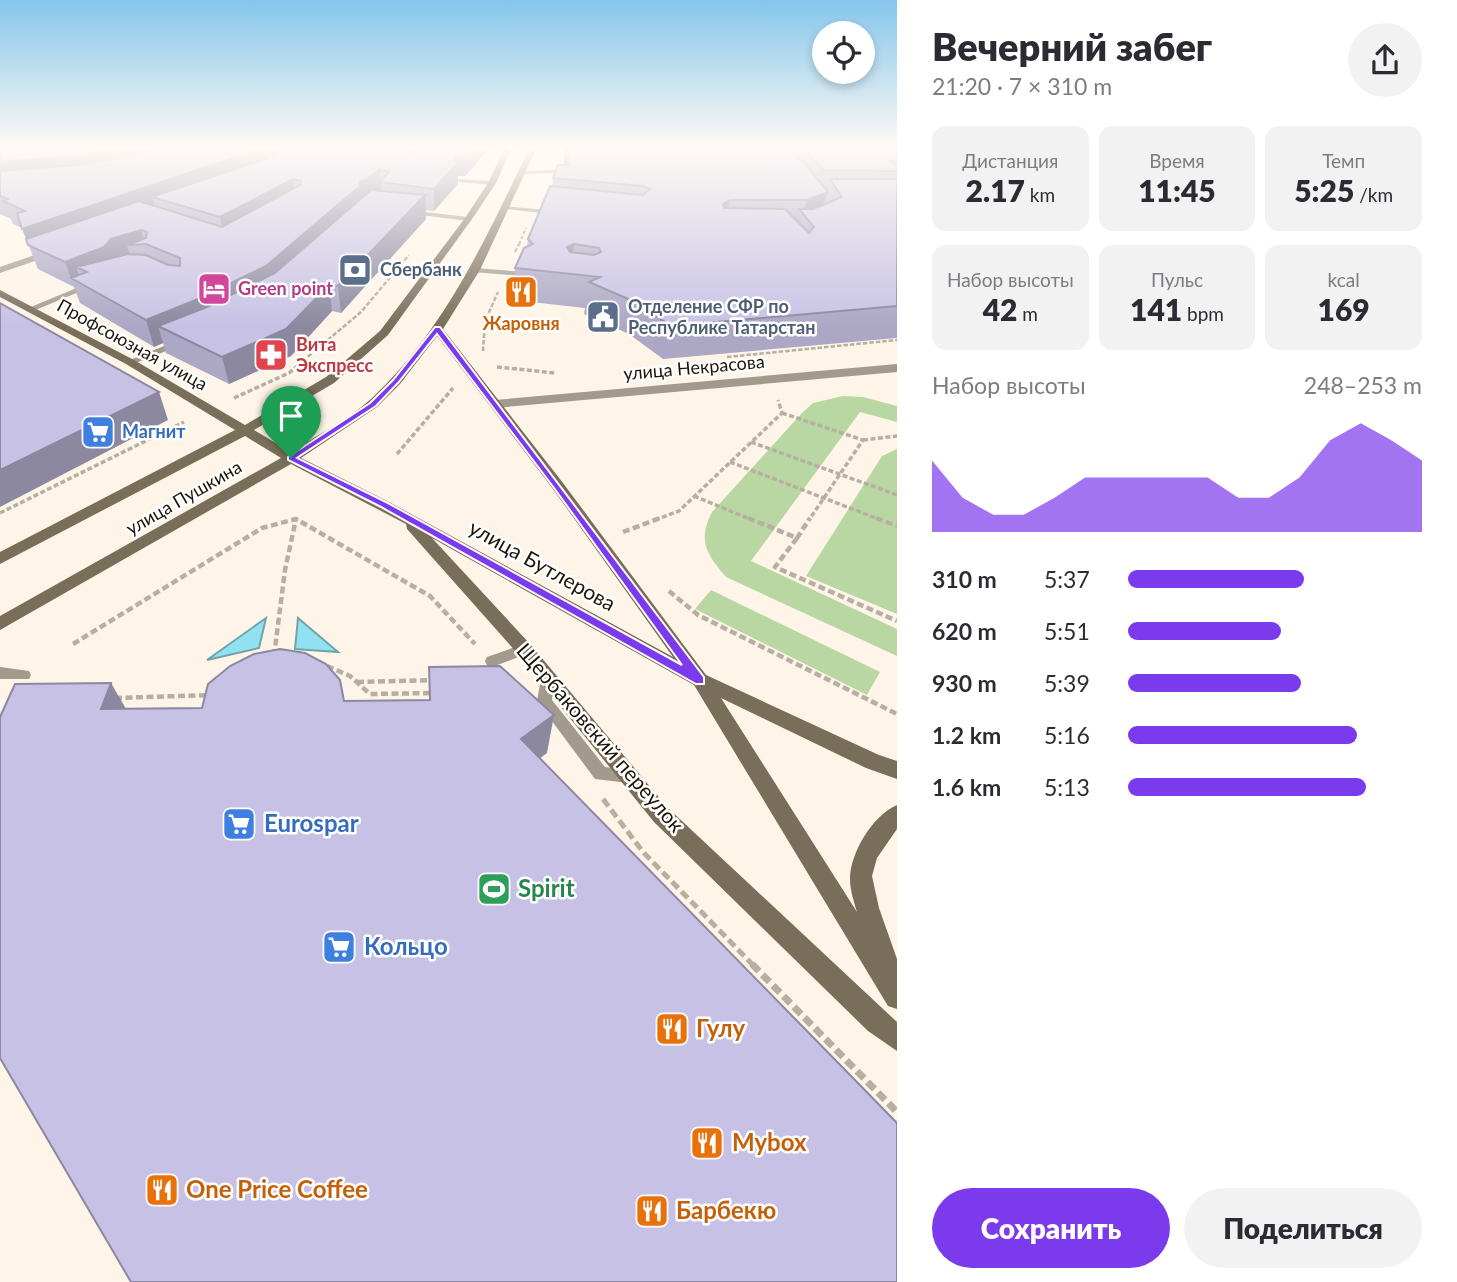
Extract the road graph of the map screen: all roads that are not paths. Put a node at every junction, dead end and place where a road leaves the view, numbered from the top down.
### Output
1 (476, 207) edge
2 (505, 207) joint
3 (403, 211) edge
4 (563, 213) edge
5 (468, 219) junction
6 (68, 246) edge
7 (0, 270) edge
8 (475, 270) junction
9 (524, 274) edge
10 (106, 280) edge
11 (0, 293) edge
12 (30, 309) junction
13 (437, 329) junction
14 (185, 340) edge
15 (130, 362) junction
16 (897, 368) edge
17 (495, 404) junction
18 (244, 430) junction
19 (291, 458) junction
20 (403, 515) junction
21 (0, 559) edge
22 (0, 624) edge
23 (524, 649) junction
24 (492, 661) road end
25 (0, 673) edge
26 (24, 675) dead end
27 (700, 680) junction
28 (897, 770) edge
29 (897, 816) edge
30 (897, 995) edge
31 (897, 1038) edge

1 - 5 main road, улица Пушкина
2 - 4 lane
2 - 8 main road, улица Пушкина
3 - 5 lane
5 - 18 main road, улица Пушкина
6 - 7 street
8 - 9 lane
8 - 13 main road, улица Пушкина
10 - 12 lane
11 - 12 main road, Профсоюзная улица
12 - 15 main road, Профсоюзная улица
13 - 17 main road
13 - 19 main road, улица Пушкина
14 - 15 lane
15 - 18 main road, Профсоюзная улица
16 - 17 street, улица Некрасова
17 - 27 main road
18 - 19 main road, улица Бутлерова
18 - 21 main road, улица Пушкина
19 - 20 main road, улица Бутлерова
19 - 22 main road, улица Пушкина
20 - 23 main road, Щербаковский переулок
20 - 27 main road, улица Бутлерова
23 - 24 lane
23 - 31 main road, Щербаковский переулок
25 - 26 lane
27 - 28 main road, улица Бутлерова
27 - 30 main road
29 - 30 main road

